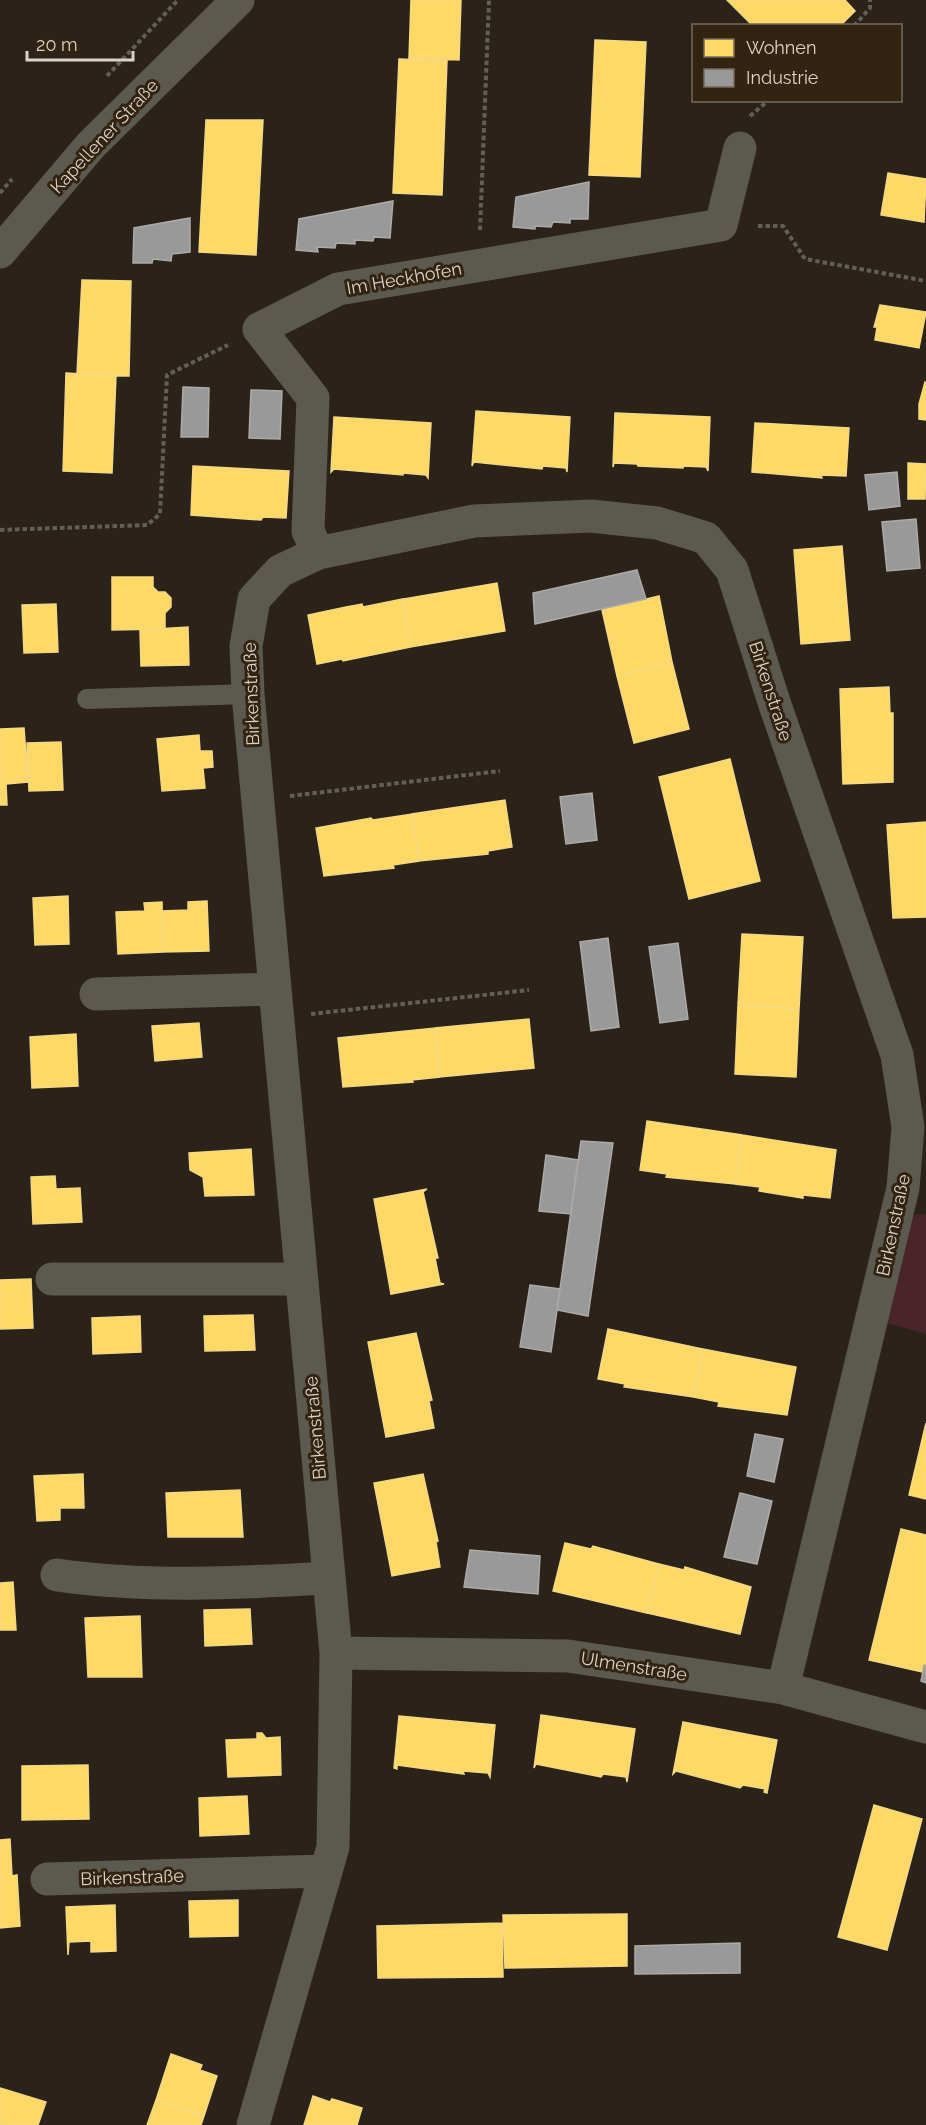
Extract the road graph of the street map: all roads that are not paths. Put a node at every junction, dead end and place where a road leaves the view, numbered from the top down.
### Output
1 (238, 0) edge
2 (740, 148) dead end
3 (0, 252) edge
4 (318, 554) junction
5 (248, 694) junction
6 (87, 699) dead end
7 (96, 994) dead end
8 (276, 1003) junction
9 (52, 1279) dead end
10 (301, 1279) junction
11 (57, 1575) dead end
12 (329, 1578) junction
13 (336, 1653) junction
14 (783, 1689) junction
15 (926, 1727) edge
16 (325, 1871) junction
17 (47, 1879) dead end
18 (253, 2125) edge

1 - 3 street, Kapellener Straße
2 - 4 street, Im Heckhofen
4 - 5 street, Birkenstraße
4 - 14 street, Birkenstraße
5 - 6 lane
5 - 8 street, Birkenstraße
7 - 8 street
8 - 10 street, Birkenstraße
9 - 10 street
10 - 12 street, Birkenstraße
11 - 12 street
12 - 13 street, Birkenstraße
13 - 14 street, Ulmenstraße
13 - 16 street, Birkenstraße
14 - 15 street, Ulmenstraße
16 - 17 street, Birkenstraße
16 - 18 street, Birkenstraße

